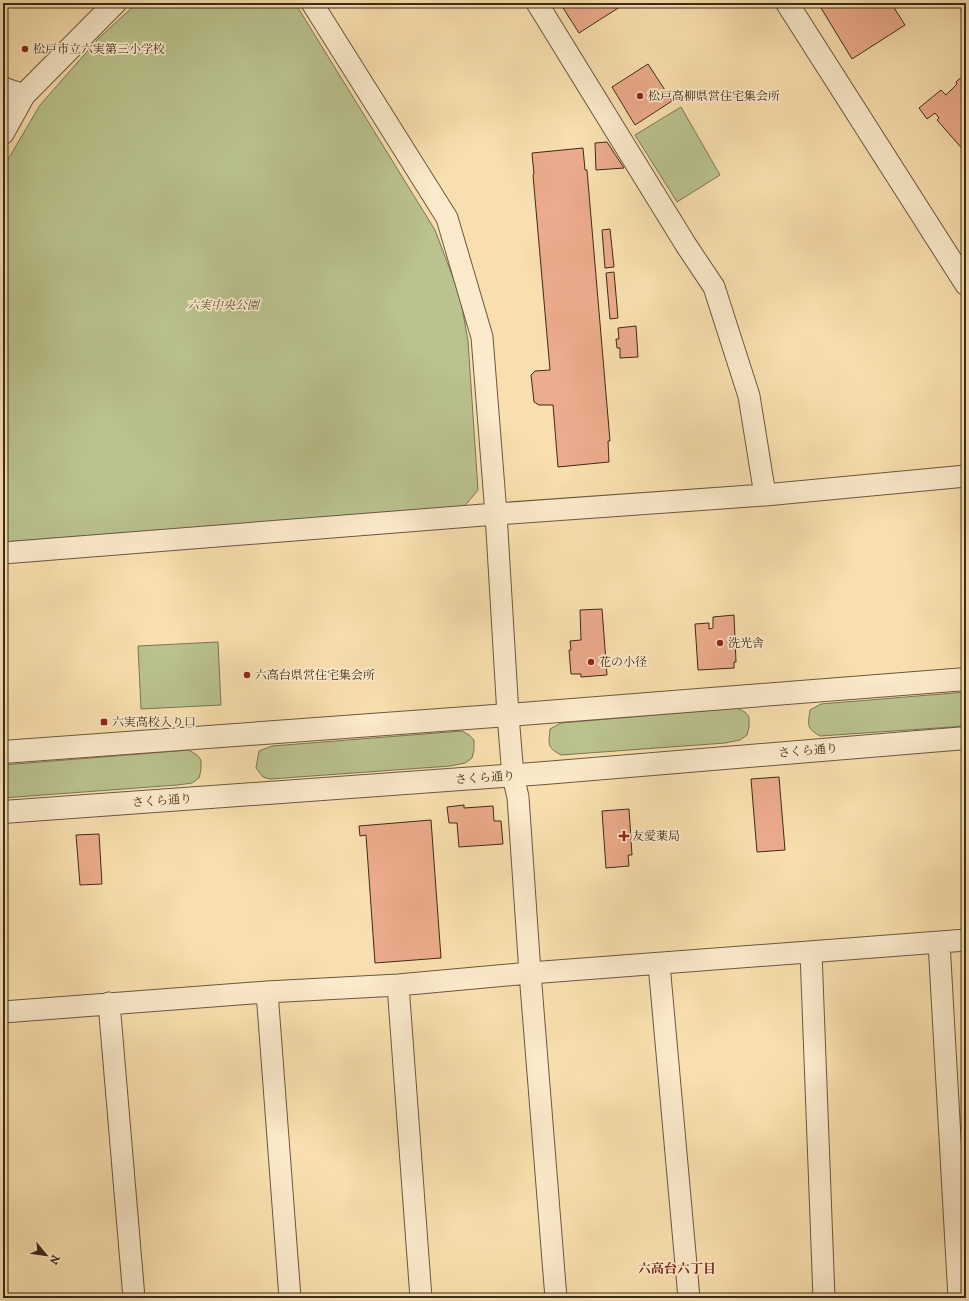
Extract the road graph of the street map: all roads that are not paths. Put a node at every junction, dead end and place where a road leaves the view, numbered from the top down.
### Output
1 (116, 3) edge
2 (312, 3) edge
3 (537, 3) edge
4 (786, 3) edge
5 (3, 88) edge
6 (24, 96) junction
7 (3, 133) edge
8 (966, 284) edge
9 (966, 476) edge
10 (766, 495) junction
11 (496, 514) junction
12 (3, 553) edge
13 (966, 680) edge
14 (508, 715) junction
15 (966, 738) edge
16 (3, 752) edge
17 (513, 776) junction
18 (3, 812) edge
19 (966, 940) edge
20 (939, 942) junction
21 (811, 952) junction
22 (659, 964) junction
23 (530, 973) junction
24 (398, 985) junction
25 (267, 992) junction
26 (109, 1004) junction
27 (3, 1012) edge
28 (134, 1298) edge
29 (290, 1298) edge
30 (421, 1298) edge
31 (556, 1298) edge
32 (689, 1298) edge
33 (824, 1298) edge
34 (959, 1298) edge

1 - 6 street
2 - 11 street
3 - 10 street
4 - 8 street
5 - 6 street
6 - 7 street
9 - 10 street
10 - 11 street
11 - 12 street
11 - 14 street
13 - 14 street
14 - 16 street
14 - 17 street
15 - 17 street, さくら通り
17 - 18 street, さくら通り
17 - 23 street
19 - 20 street
20 - 21 street
20 - 34 street
21 - 22 street
21 - 33 street
22 - 23 street
22 - 32 street
23 - 24 street
23 - 31 street
24 - 25 street
24 - 30 street
25 - 26 street
25 - 29 street
26 - 27 street
26 - 28 street

